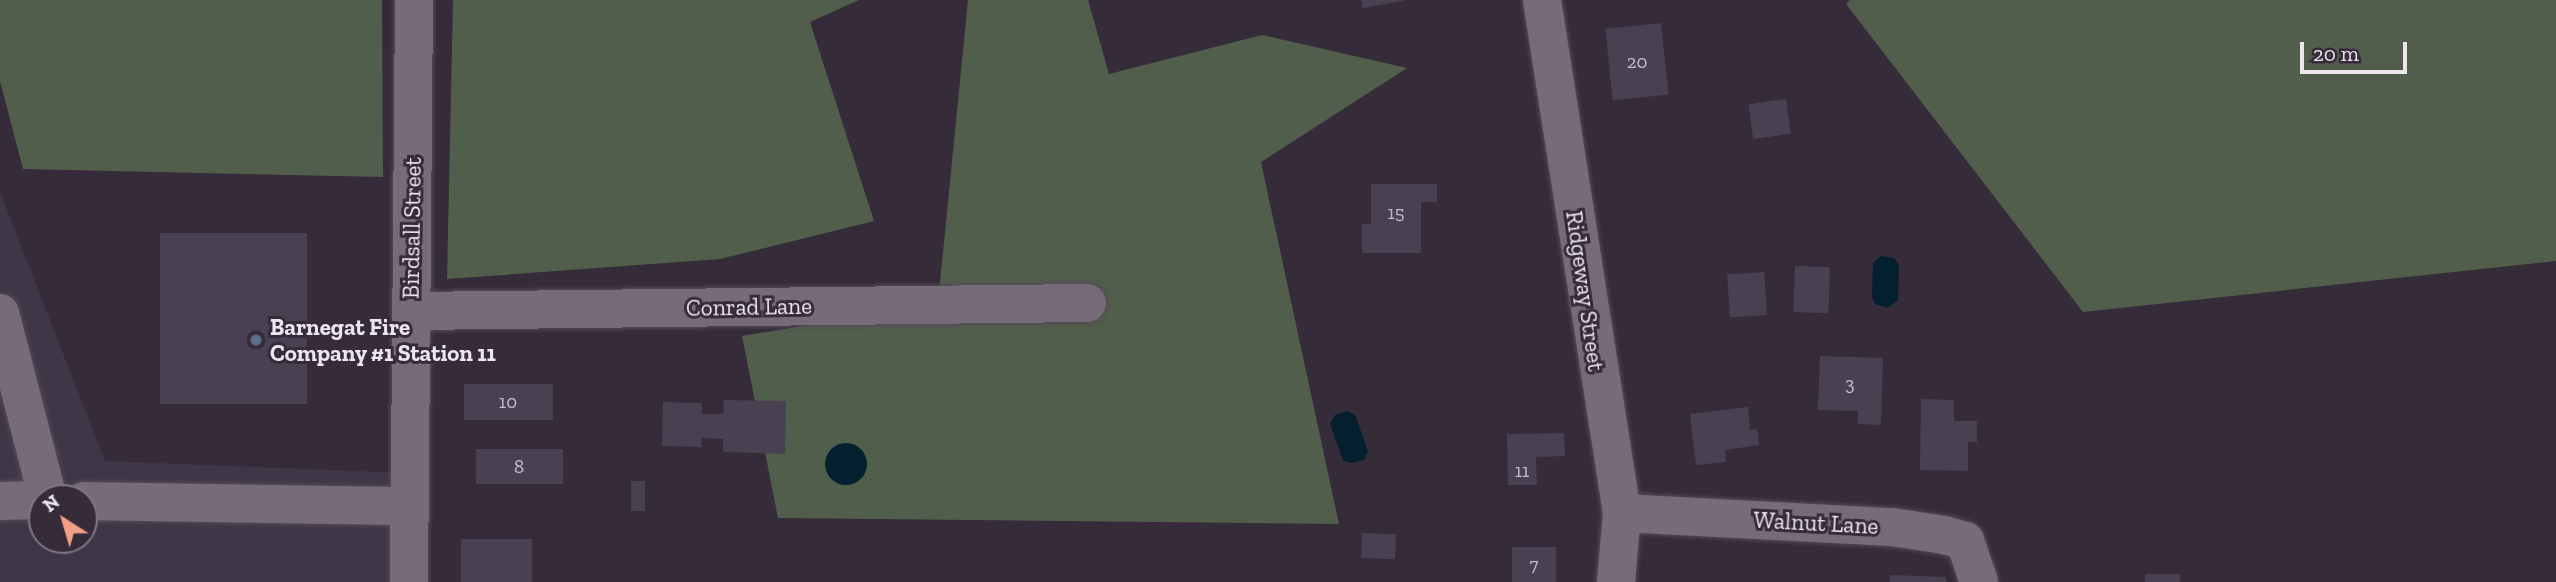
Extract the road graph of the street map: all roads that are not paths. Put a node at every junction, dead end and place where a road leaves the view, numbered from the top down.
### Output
1 (414, 0) edge
2 (1542, 0) edge
3 (1087, 303) dead end
4 (412, 311) junction
5 (0, 313) edge
6 (44, 484) edge
7 (0, 500) edge
8 (28, 500) edge
9 (98, 501) edge
10 (410, 506) junction
11 (1622, 513) junction
12 (408, 582) edge
13 (1616, 582) edge
14 (1979, 582) edge

1 - 4 street, Birdsall Street
2 - 11 street, Ridgeway Street
3 - 4 street, Conrad Lane
4 - 10 street, Birdsall Street
5 - 6 street
7 - 8 street
9 - 10 street
10 - 12 street, Birdsall Street
11 - 13 street, Ridgeway Street
11 - 14 street, Walnut Lane

